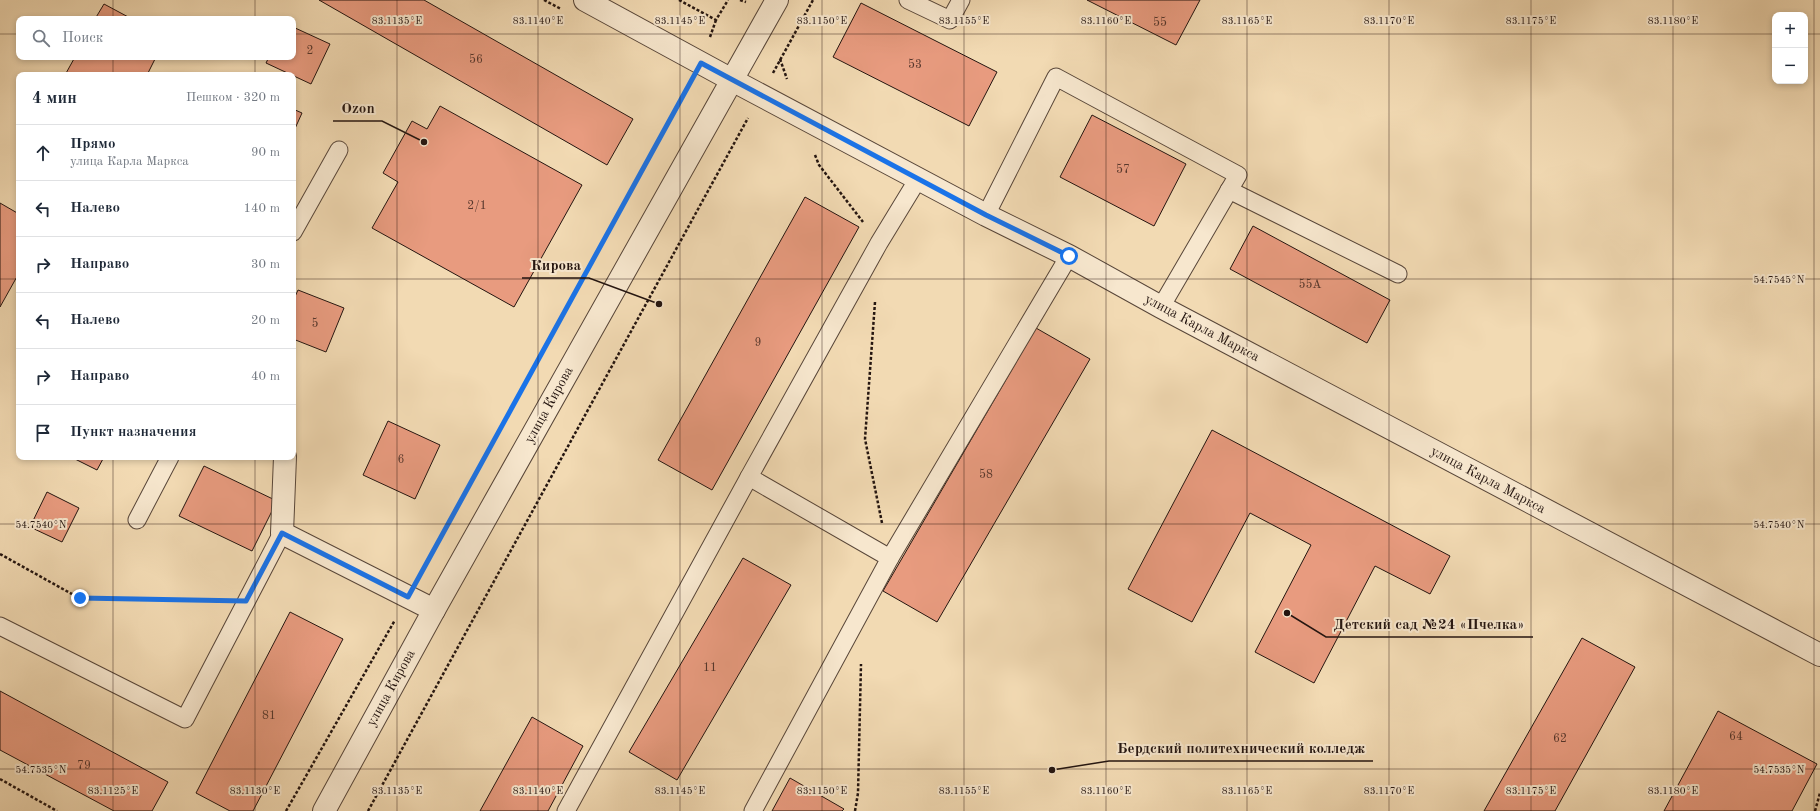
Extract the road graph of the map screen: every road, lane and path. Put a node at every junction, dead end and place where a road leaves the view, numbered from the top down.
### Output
1 (585, 0) edge
2 (679, 0) edge
3 (728, 0) edge
4 (777, 0) edge
5 (813, 0) edge
6 (908, 0) edge
7 (960, 0) edge
8 (716, 20) junction
9 (780, 59) junction
10 (701, 63) junction
11 (732, 80) junction
12 (761, 95) junction
13 (798, 115) junction
14 (339, 150) dead end
15 (918, 179) junction
16 (1229, 190) junction
17 (986, 215) junction
18 (296, 227) edge
19 (879, 243) junction
20 (1069, 256) junction
21 (1398, 274) dead end
22 (875, 298) dead end
23 (1161, 307) junction
24 (168, 460) edge
25 (285, 460) edge
26 (749, 477) junction
27 (137, 520) dead end
28 (282, 533) junction
29 (0, 554) edge
30 (890, 558) junction
31 (408, 597) junction
32 (246, 601) junction
33 (434, 610) junction
34 (0, 626) edge
35 (1820, 655) edge
36 (861, 663) dead end
37 (0, 779) edge
38 (1820, 793) edge
39 (58, 811) edge
40 (286, 811) edge
41 (324, 811) edge
42 (368, 811) edge
43 (566, 811) edge
44 (753, 811) edge
45 (855, 811) edge
46 (1815, 811) edge

1 - 10 street, улица Карла Маркса
2 - 8 path
3 - 8 path
4 - 11 street, улица Кирова
5 - 9 path
6 - 7 lane
8 - 10 path
9 - 12 path
9 - 13 path
10 - 11 street, улица Карла Маркса
10 - 31 path
11 - 12 street, улица Карла Маркса
11 - 33 street, улица Кирова
12 - 13 street, улица Карла Маркса
12 - 42 path
13 - 15 street, улица Карла Маркса
13 - 19 path
14 - 18 lane
15 - 17 street, улица Карла Маркса
15 - 19 lane
16 - 17 lane
16 - 21 lane
16 - 23 lane
17 - 20 street, улица Карла Маркса
19 - 26 lane
20 - 23 street, улица Карла Маркса
20 - 30 lane
22 - 30 path
23 - 35 street, улица Карла Маркса
24 - 27 lane
25 - 28 street
26 - 30 lane
26 - 43 lane
28 - 31 street
28 - 32 lane
29 - 32 path
30 - 44 lane
31 - 33 street
31 - 40 path
32 - 34 lane
33 - 41 street, улица Кирова
36 - 45 path
37 - 39 path
38 - 46 path

